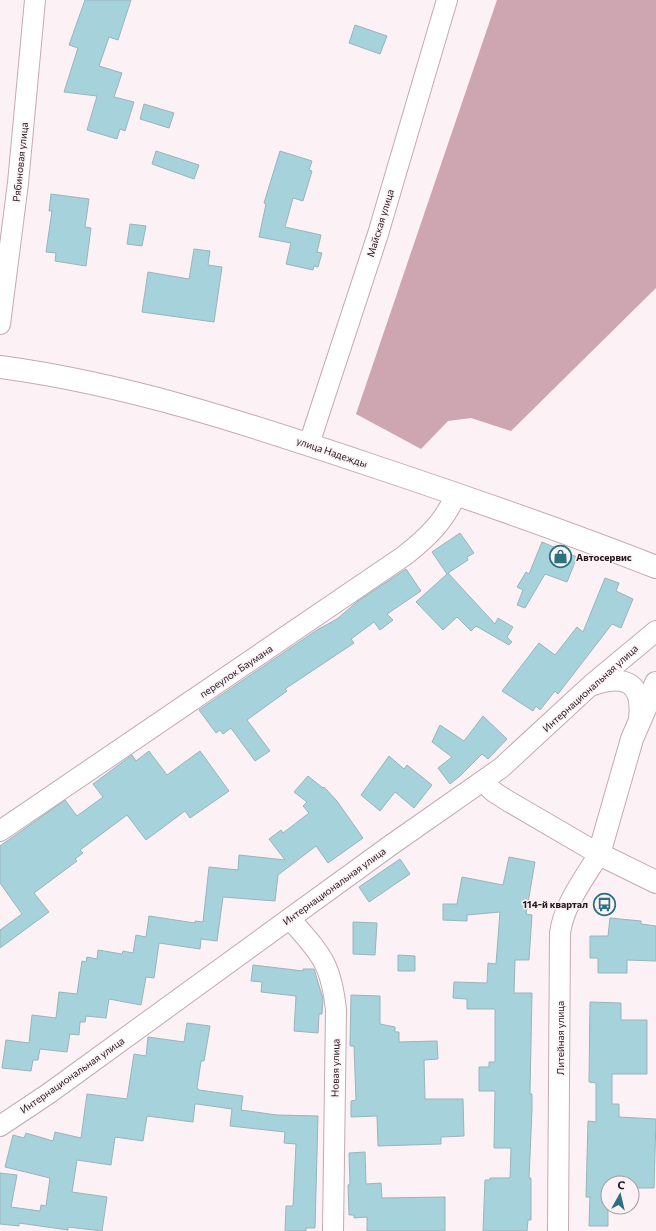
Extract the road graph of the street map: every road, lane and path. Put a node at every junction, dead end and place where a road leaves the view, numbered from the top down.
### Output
1 (35, 0) edge
2 (447, 0) edge
3 (0, 324) edge
4 (0, 367) edge
5 (309, 444) junction
6 (456, 494) junction
7 (656, 567) edge
8 (656, 631) edge
9 (656, 684) edge
10 (591, 685) junction
11 (639, 719) junction
12 (483, 782) junction
13 (0, 831) edge
14 (599, 854) junction
15 (656, 882) edge
16 (290, 919) junction
17 (0, 1126) edge
18 (332, 1231) edge
19 (558, 1231) edge

1 - 3 street, Рябиновая улица
2 - 5 street, Майская улица
4 - 5 street, улица Надежды
5 - 6 street, улица Надежды
6 - 7 street, улица Надежды
6 - 13 street, переулок Баумана
8 - 10 street, Интернациональная улица
9 - 11 street
10 - 11 street
10 - 12 street, Интернациональная улица
11 - 14 street
12 - 14 street
12 - 16 street, Интернациональная улица
14 - 15 street
14 - 19 street, Литейная улица
16 - 17 street, Интернациональная улица
16 - 18 street, Новая улица

